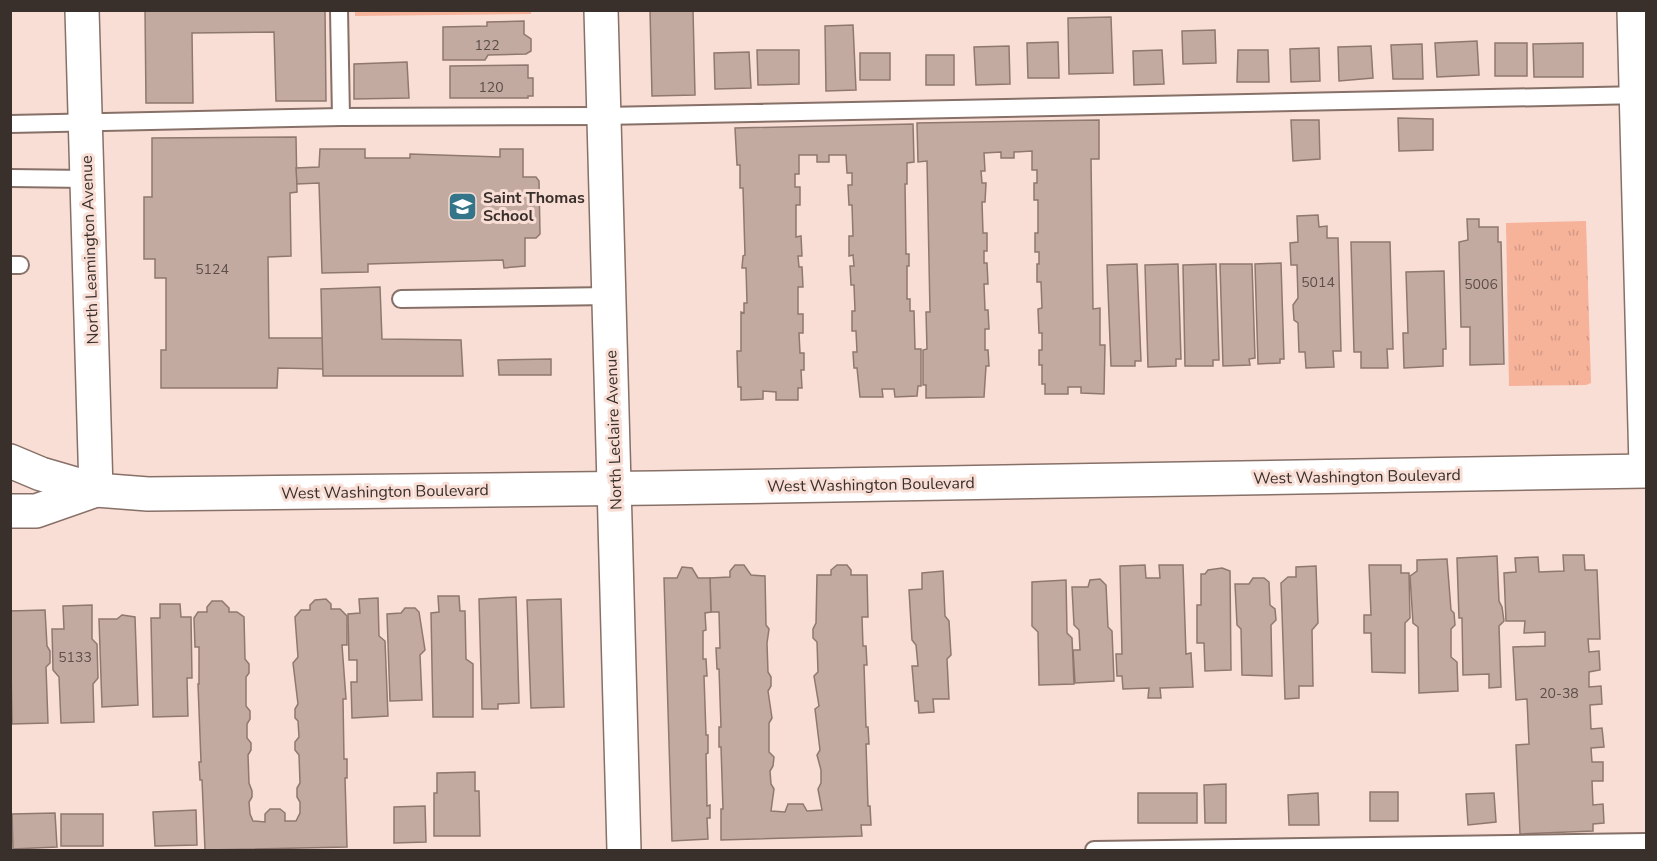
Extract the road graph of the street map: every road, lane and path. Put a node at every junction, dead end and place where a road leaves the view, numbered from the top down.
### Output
1 (82, 10) edge
2 (339, 10) edge
3 (602, 10) edge
4 (1634, 10) edge
5 (1642, 95) edge
6 (604, 116) junction
7 (341, 117) junction
8 (85, 122) junction
9 (10, 124) edge
10 (10, 178) edge
11 (87, 179) junction
12 (609, 296) junction
13 (401, 299) dead end
14 (10, 461) edge
15 (1647, 466) edge
16 (1647, 471) edge
17 (614, 489) junction
18 (96, 490) junction
19 (10, 511) edge
20 (1647, 842) edge
21 (624, 850) edge
22 (1094, 850) edge

1 - 8 street, North Leamington Avenue
2 - 7 lane
3 - 6 street, North Leclaire Avenue
4 - 5 street
5 - 6 lane
5 - 15 street
6 - 7 lane
6 - 12 street, North Leclaire Avenue
7 - 8 lane
8 - 9 lane
8 - 11 street, North Leamington Avenue
10 - 11 lane
11 - 18 street, North Leamington Avenue
12 - 13 lane
12 - 17 street, North Leclaire Avenue
14 - 18 street, West Washington Boulevard
16 - 17 street, West Washington Boulevard
17 - 18 street, West Washington Boulevard
17 - 21 street, North Leclaire Avenue
18 - 19 street, West Washington Boulevard
20 - 22 lane

